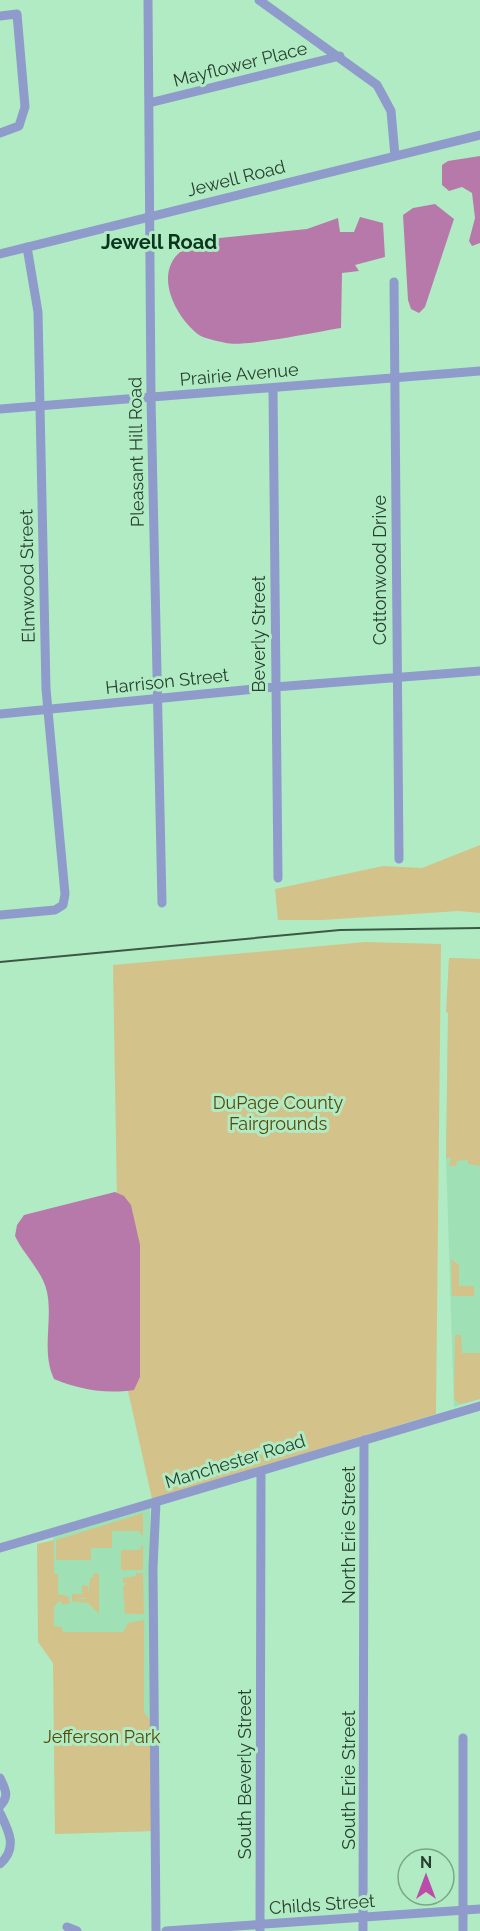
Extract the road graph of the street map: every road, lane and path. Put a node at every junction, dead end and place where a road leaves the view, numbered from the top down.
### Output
1 (148, 0) edge
2 (259, 0) edge
3 (0, 16) edge
4 (340, 56) junction
5 (148, 103) junction
6 (0, 133) edge
7 (480, 135) edge
8 (395, 156) junction
9 (150, 217) junction
10 (27, 248) junction
11 (0, 254) edge
12 (394, 282) dead end
13 (480, 371) edge
14 (395, 376) junction
15 (273, 389) junction
16 (151, 398) junction
17 (40, 406) junction
18 (0, 410) edge
19 (480, 671) edge
20 (396, 678) junction
21 (275, 687) junction
22 (158, 699) junction
23 (48, 709) junction
24 (0, 714) edge
25 (399, 859) dead end
26 (278, 878) dead end
27 (162, 903) dead end
28 (0, 915) edge
29 (480, 1406) edge
30 (364, 1440) junction
31 (261, 1471) junction
32 (156, 1502) junction
33 (0, 1548) edge
34 (365, 1629) joint
35 (463, 1738) dead end
36 (0, 1778) edge
37 (0, 1806) edge
38 (0, 1813) edge
39 (0, 1864) edge
40 (480, 1909) edge
41 (463, 1911) junction
42 (363, 1918) junction
43 (67, 1927) dead end
44 (260, 1928) edge
45 (77, 1931) edge
46 (156, 1931) edge
47 (166, 1931) edge
48 (363, 1931) edge
49 (463, 1931) edge

1 - 5 street, Pleasant Hill Road
2 - 4 street
3 - 6 street
4 - 5 street, Mayflower Place
4 - 8 street
5 - 9 street, Pleasant Hill Road
7 - 8 street, Jewell Road
8 - 9 street, Jewell Road
9 - 10 street, Jewell Road
9 - 16 street, Pleasant Hill Road
10 - 11 street, Jewell Road
10 - 17 street, Elmwood Street
12 - 14 street, Cottonwood Drive
13 - 14 street, Prairie Avenue
14 - 15 street, Prairie Avenue
14 - 20 street, Cottonwood Drive
15 - 16 street, Prairie Avenue
15 - 21 street, Beverly Street
16 - 17 street, Prairie Avenue
16 - 22 street, Pleasant Hill Road
17 - 18 street, Prairie Avenue
17 - 23 street, Elmwood Street
19 - 20 street, Harrison Street
20 - 21 street, Harrison Street
20 - 25 street, Cottonwood Drive
21 - 22 street, Harrison Street
21 - 26 street, Beverly Street
22 - 23 street, Harrison Street
22 - 27 street, Pleasant Hill Road
23 - 24 street, Harrison Street
23 - 28 street, Elmwood Street
29 - 30 street, Manchester Road
30 - 31 street, Manchester Road
30 - 34 street, North Erie Street
31 - 32 street, Manchester Road
31 - 44 street, South Beverly Street
32 - 33 street, Manchester Road
32 - 46 street
34 - 42 street, South Erie Street
35 - 41 street
36 - 37 street
38 - 39 street
40 - 41 street, Childs Street
41 - 42 street, Childs Street
41 - 49 street
42 - 44 street, Childs Street
42 - 48 street, South Erie Street
43 - 45 street
44 - 47 street, Childs Street

